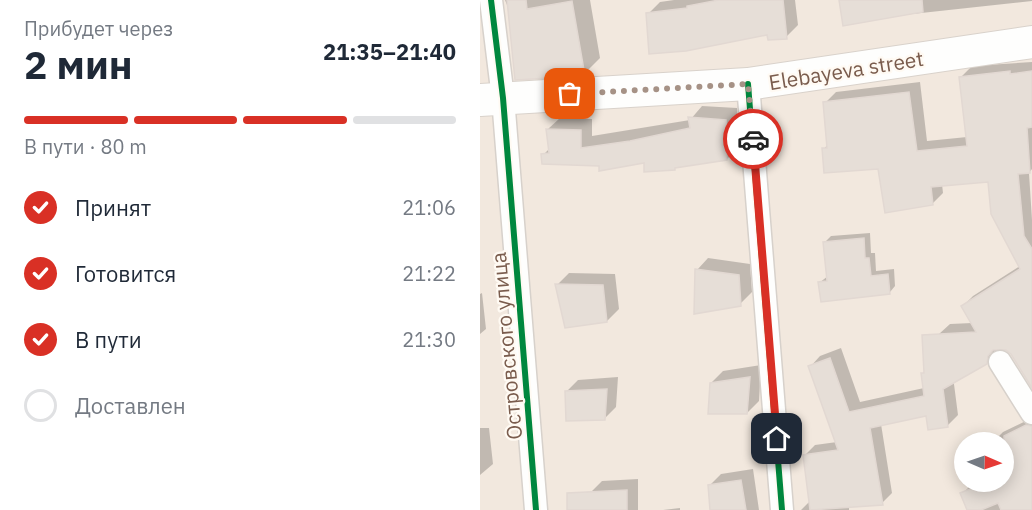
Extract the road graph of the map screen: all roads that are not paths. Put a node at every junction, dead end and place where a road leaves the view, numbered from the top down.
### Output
1 (491, 0) edge
2 (1032, 42) edge
3 (748, 84) junction
4 (491, 99) edge
5 (1000, 362) dead end
6 (1032, 412) edge
7 (536, 510) edge
8 (783, 510) edge

1 - 4 street, Островского улица
2 - 3 main road, Elebayeva street
3 - 4 main road, Elebayeva street
3 - 8 street
4 - 7 street, Островского улица
5 - 6 street

